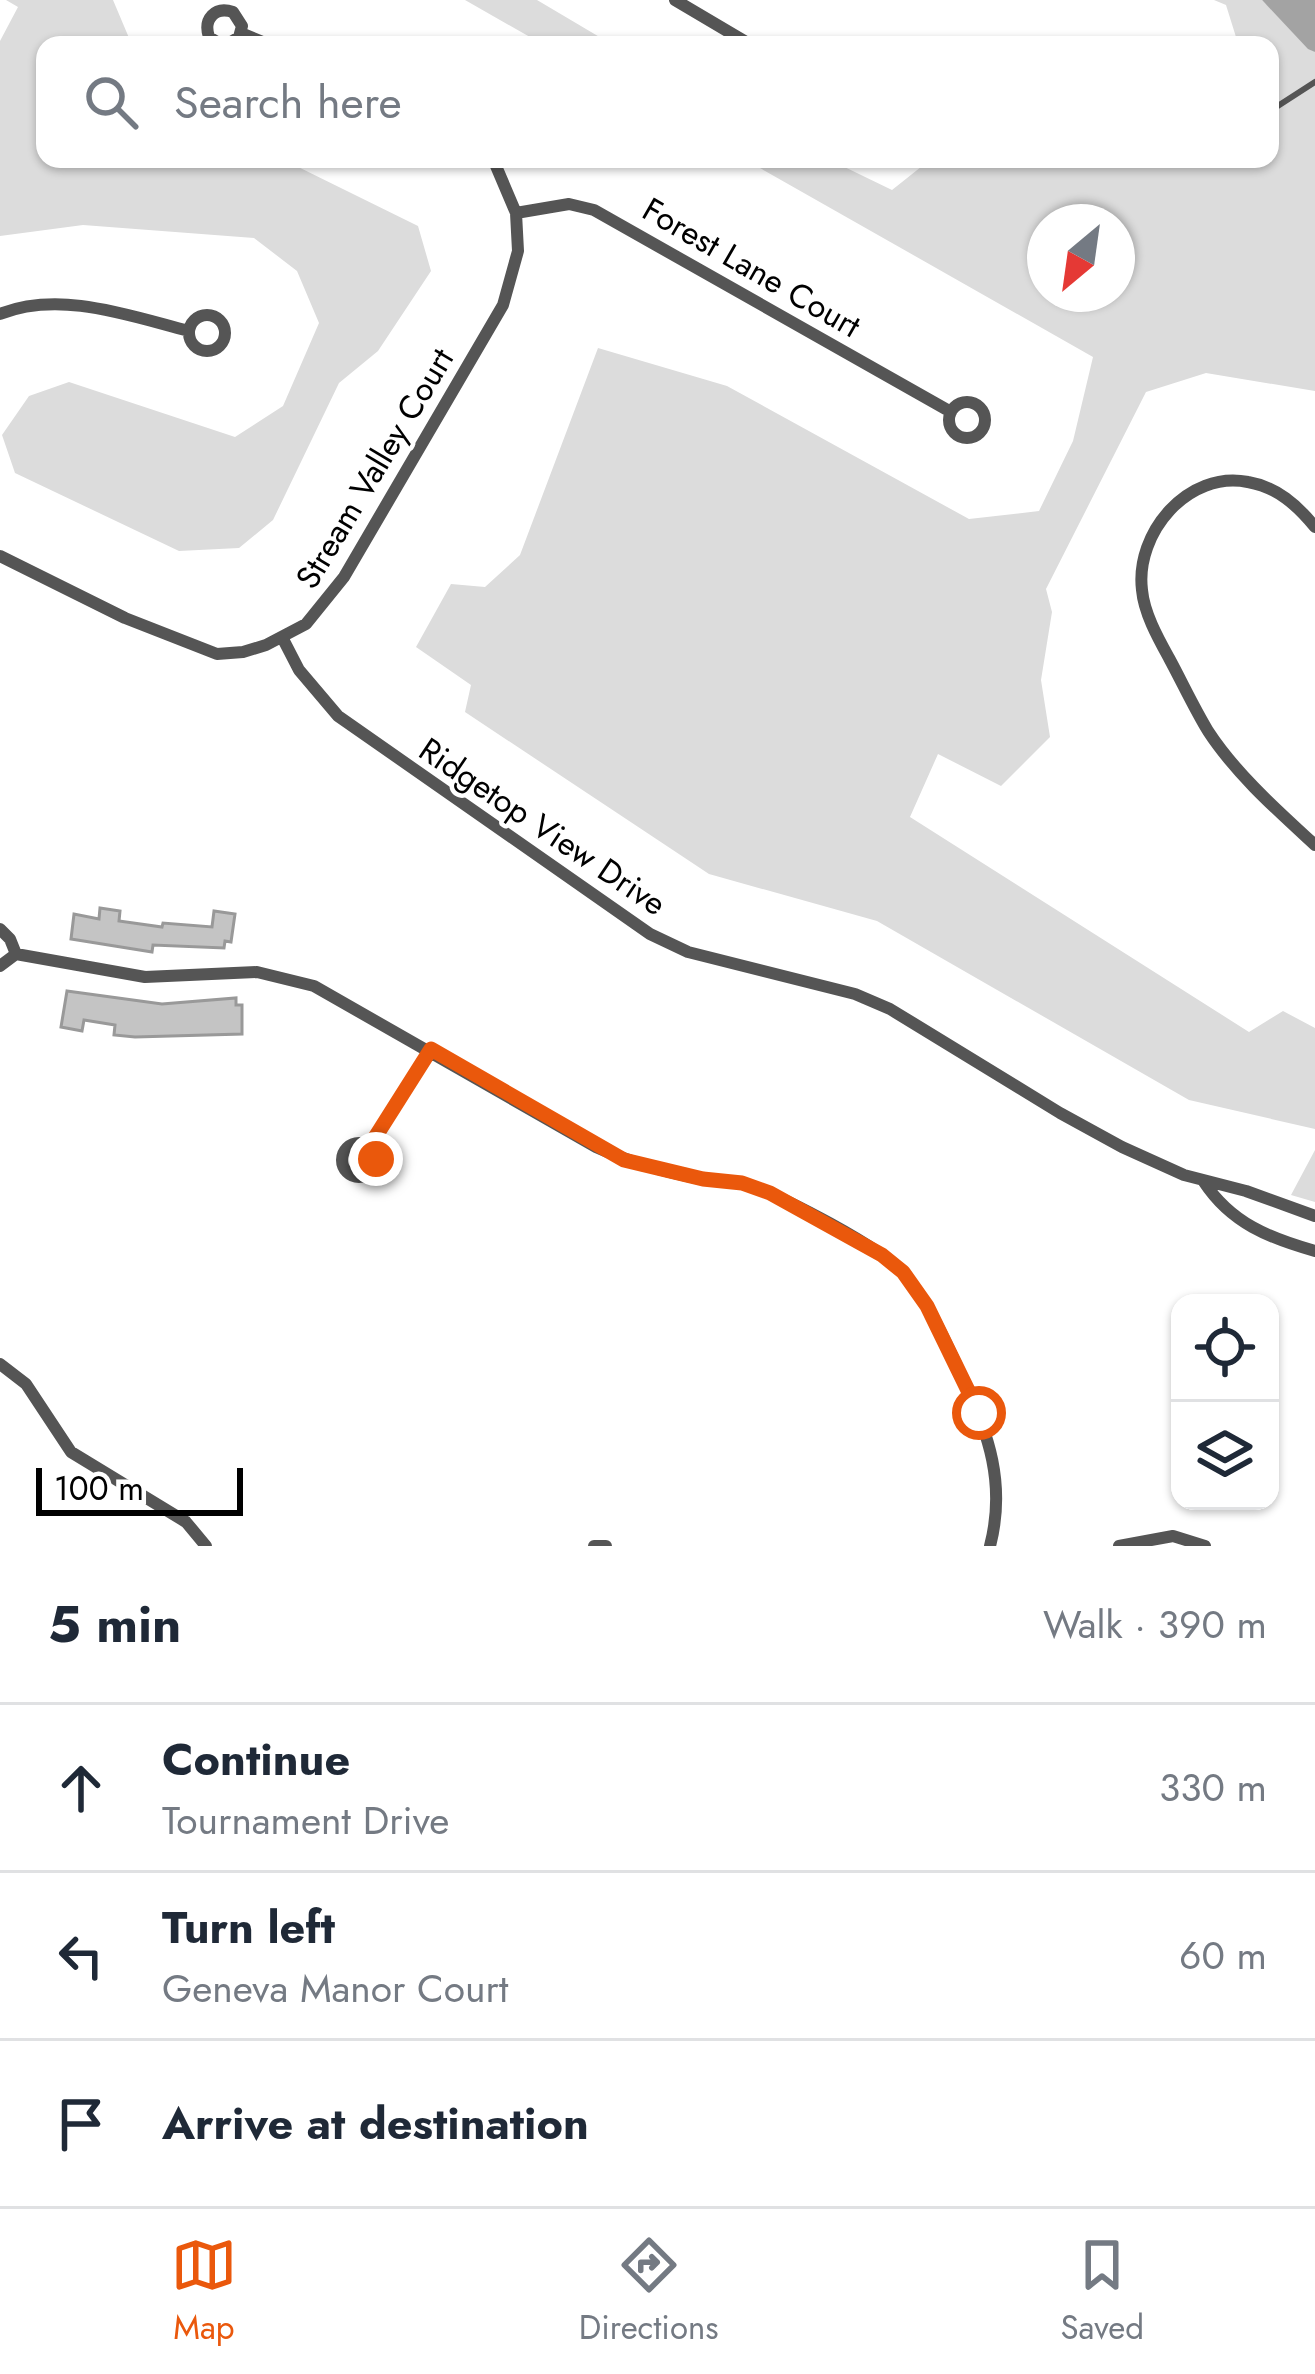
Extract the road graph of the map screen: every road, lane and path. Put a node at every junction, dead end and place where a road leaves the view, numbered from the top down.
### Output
1 (675, 0) edge
2 (241, 33) junction
3 (210, 36) edge
4 (239, 36) edge
5 (248, 36) edge
6 (737, 36) edge
7 (1315, 82) edge
8 (1279, 105) edge
9 (497, 168) edge
10 (516, 213) junction
11 (0, 314) edge
12 (189, 331) dead end
13 (951, 412) dead end
14 (1315, 527) edge
15 (0, 556) edge
16 (283, 639) junction
17 (1315, 845) edge
18 (0, 929) edge
19 (16, 954) junction
20 (0, 966) edge
21 (431, 1049) junction
22 (369, 1147) dead end
23 (1203, 1181) junction
24 (1315, 1216) edge
25 (1315, 1251) edge
26 (0, 1364) edge
27 (206, 1546) edge
28 (594, 1546) edge
29 (606, 1546) edge
30 (990, 1546) edge
31 (1119, 1546) edge
32 (1205, 1546) edge

1 - 6 street
2 - 3 street
2 - 4 street
2 - 5 street
7 - 8 lane
9 - 10 street, Stream Valley Court
10 - 13 street, Forest Lane Court
10 - 16 street, Stream Valley Court
11 - 12 street
14 - 17 street
15 - 16 street, Stream Valley Court
16 - 23 street, Ridgetop View Drive
18 - 19 street
19 - 20 street
19 - 21 street
21 - 22 street
21 - 30 street
23 - 24 street, Ridgetop View Drive
23 - 25 street, Ridgetop View Drive
26 - 27 street
28 - 29 street
31 - 32 street

